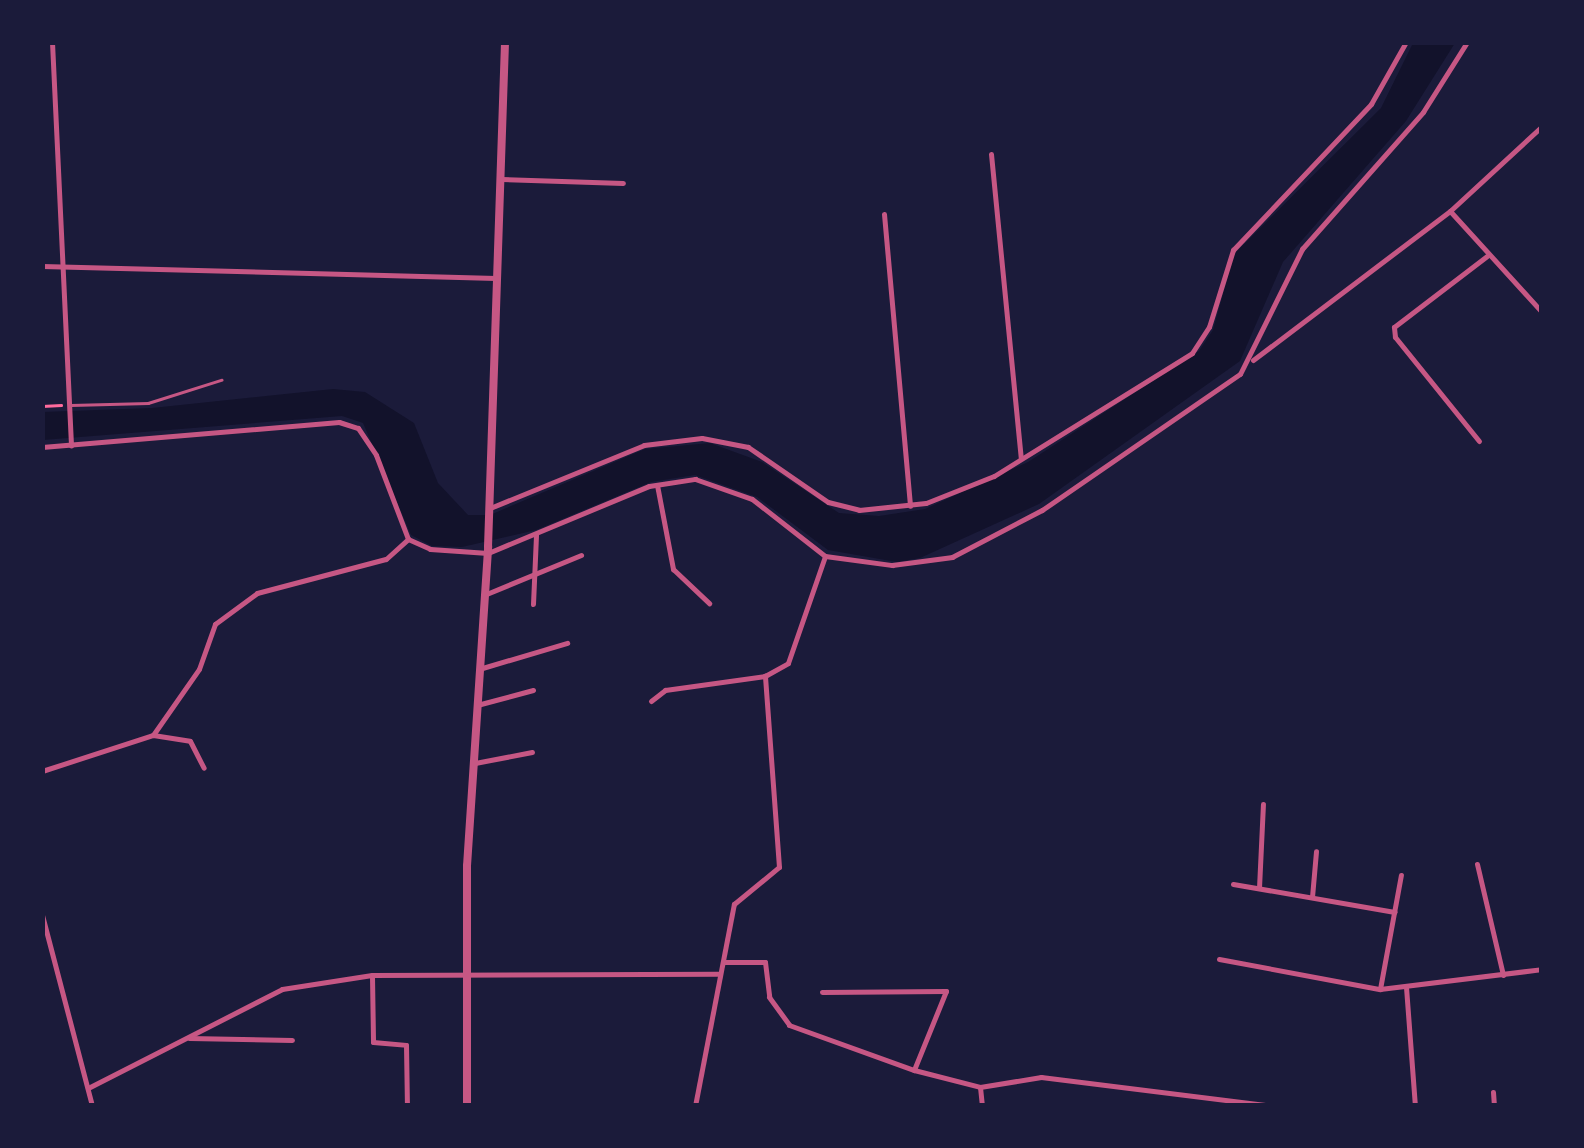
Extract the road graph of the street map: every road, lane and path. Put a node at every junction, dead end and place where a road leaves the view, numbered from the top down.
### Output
1 (52, 42) edge
2 (505, 42) edge
3 (1406, 42) edge
4 (1467, 42) edge
5 (42, 90) edge
6 (54, 91) junction
7 (1542, 126) edge
8 (991, 154) dead end
9 (499, 178) junction
10 (622, 183) dead end
11 (1450, 211) junction
12 (884, 214) dead end
13 (1487, 256) junction
14 (42, 266) edge
15 (61, 267) junction
16 (496, 278) junction
17 (1542, 312) edge
18 (1249, 363) junction
19 (221, 380) dead end
20 (42, 406) edge
21 (70, 406) junction
22 (1479, 441) dead end
23 (71, 444) junction
24 (42, 446) edge
25 (1021, 459) junction
26 (657, 485) junction
27 (910, 506) junction
28 (490, 510) junction
29 (536, 534) junction
30 (408, 539) junction
31 (488, 550) junction
32 (581, 555) dead end
33 (825, 556) junction
34 (534, 574) junction
35 (484, 595) junction
36 (709, 603) dead end
37 (533, 604) dead end
38 (567, 644) dead end
39 (479, 669) junction
40 (765, 676) junction
41 (533, 690) dead end
42 (652, 700) dead end
43 (477, 705) junction
44 (153, 735) junction
45 (532, 752) dead end
46 (472, 764) junction
47 (204, 768) dead end
48 (42, 771) edge
49 (1263, 804) dead end
50 (1316, 851) dead end
51 (1478, 864) dead end
52 (1401, 875) dead end
53 (1233, 884) dead end
54 (1258, 888) junction
55 (1312, 898) junction
56 (1395, 912) junction
57 (43, 915) edge
58 (1219, 959) dead end
59 (723, 962) junction
60 (1542, 970) edge
61 (472, 974) junction
62 (718, 974) junction
63 (1503, 974) junction
64 (372, 975) junction
65 (1406, 987) junction
66 (1380, 989) junction
67 (822, 992) dead end
68 (186, 1038) junction
69 (292, 1040) dead end
70 (914, 1070) junction
71 (980, 1087) junction
72 (88, 1088) junction
73 (1494, 1092) dead end
74 (92, 1106) edge
75 (407, 1106) edge
76 (468, 1106) edge
77 (694, 1106) edge
78 (982, 1106) edge
79 (1275, 1106) edge
80 (1415, 1106) edge
81 (1494, 1106) edge

1 - 6 street
2 - 9 street
3 - 25 street
4 - 18 street
5 - 6 street
6 - 15 street
7 - 11 street
8 - 25 street
9 - 10 street
9 - 16 street
11 - 13 street
11 - 18 street
12 - 27 street
13 - 17 street
13 - 22 street
14 - 15 street
15 - 16 street
15 - 21 street
16 - 28 street
18 - 33 street
19 - 21 lane
20 - 21 path
21 - 23 street
23 - 24 street
23 - 30 street
25 - 27 street
26 - 29 street
26 - 33 street
26 - 36 street
27 - 28 street
28 - 31 street
29 - 31 street
29 - 34 street
30 - 31 street
30 - 44 street
31 - 35 street
32 - 34 street
33 - 40 street
34 - 35 street
34 - 37 street
35 - 39 street
38 - 39 street
39 - 43 street
40 - 42 street
40 - 59 street
41 - 43 street
43 - 46 street
44 - 47 street
44 - 48 street
45 - 46 street
46 - 61 street
49 - 54 street
50 - 55 street
51 - 63 street
52 - 56 street
53 - 54 street
54 - 55 street
55 - 56 street
56 - 66 street
57 - 72 street
58 - 66 street
59 - 62 street
59 - 70 street
60 - 63 street
61 - 62 street
61 - 64 street
61 - 76 street
62 - 77 street
63 - 65 street
64 - 68 street
64 - 75 street
65 - 66 street
65 - 80 street
67 - 70 street
68 - 69 street
68 - 72 street
70 - 71 street
71 - 78 street
71 - 79 street
72 - 74 street
73 - 81 street

